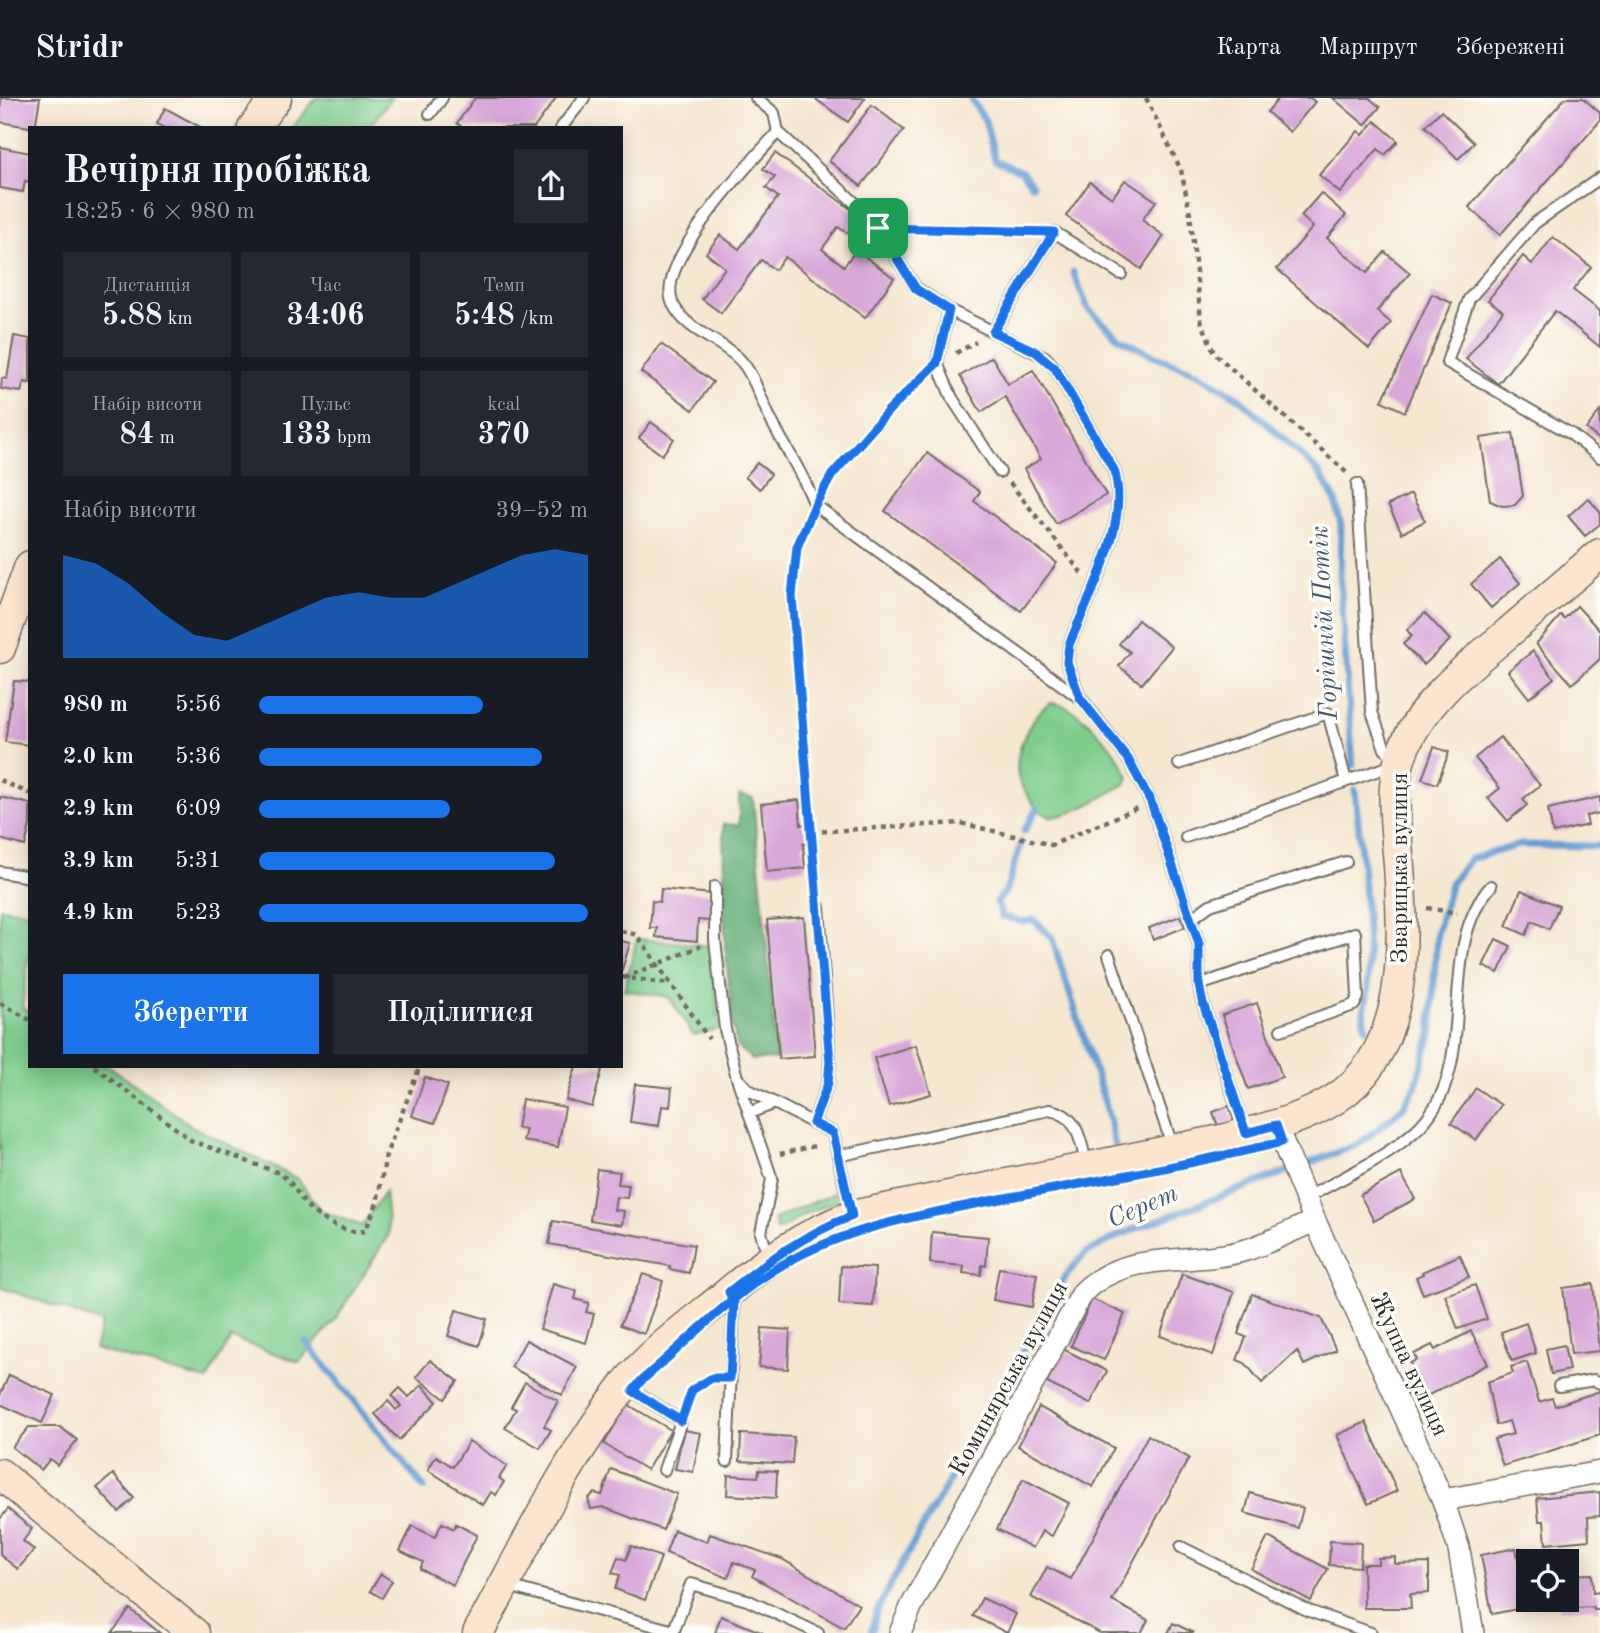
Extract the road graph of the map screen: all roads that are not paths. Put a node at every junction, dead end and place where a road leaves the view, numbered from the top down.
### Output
1 (276, 98) edge
2 (442, 98) edge
3 (584, 98) edge
4 (756, 98) edge
5 (430, 114) dead end
6 (255, 126) edge
7 (563, 126) edge
8 (778, 132) junction
9 (1600, 178) edge
10 (1121, 274) dead end
11 (949, 310) junction
12 (993, 332) junction
13 (1600, 457) edge
14 (1000, 472) road end
15 (1357, 484) road end
16 (1600, 554) edge
17 (28, 571) edge
18 (0, 648) edge
19 (1080, 698) junction
20 (1399, 763) junction
21 (1179, 764) dead end
22 (1346, 781) junction
23 (1186, 837) dead end
24 (1346, 862) dead end
25 (0, 872) edge
26 (28, 877) edge
27 (1491, 886) dead end
28 (715, 887) dead end
29 (819, 907) road end
30 (1191, 919) junction
31 (1109, 955) dead end
32 (1199, 985) junction
33 (1281, 1030) dead end
34 (737, 1078) junction
35 (775, 1103) junction
36 (749, 1113) junction
37 (813, 1123) junction
38 (1276, 1125) junction
39 (1246, 1133) junction
40 (1174, 1150) junction
41 (838, 1156) junction
42 (1087, 1168) junction
43 (1303, 1192) junction
44 (852, 1216) junction
45 (1315, 1221) junction
46 (769, 1259) junction
47 (729, 1292) junction
48 (1600, 1382) edge
49 (625, 1385) junction
50 (1559, 1386) dead end
51 (727, 1461) dead end
52 (664, 1470) dead end
53 (1600, 1472) edge
54 (0, 1474) edge
55 (1443, 1500) junction
56 (1181, 1548) dead end
57 (507, 1582) junction
58 (674, 1632) edge
59 (194, 1633) edge
60 (478, 1633) edge
61 (818, 1633) edge
62 (900, 1633) edge
63 (1371, 1633) edge
64 (1473, 1633) edge

1 - 6 street
2 - 5 lane
3 - 7 lane
4 - 8 lane
8 - 11 lane
8 - 19 lane
9 - 13 lane
10 - 12 lane
11 - 12 lane
11 - 14 lane
12 - 19 lane
15 - 20 lane
16 - 20 street, Зварицька вулиця
17 - 18 street
19 - 30 lane
20 - 22 lane
20 - 38 street, Зварицька вулиця
21 - 22 lane
22 - 23 lane
24 - 30 lane
25 - 26 lane
27 - 43 lane
28 - 34 lane
29 - 37 lane
30 - 32 lane
31 - 40 lane
32 - 33 lane
32 - 39 lane
34 - 35 lane
34 - 36 lane
35 - 36 lane
35 - 37 lane
36 - 46 lane
37 - 41 lane
38 - 39 street, Зварицька вулиця
38 - 43 street, Жупна вулиця
39 - 40 street, Зварицька вулиця
40 - 42 street, Зварицька вулиця
41 - 42 lane
41 - 44 lane
42 - 44 street, Зварицька вулиця
43 - 45 street, Жупна вулиця
44 - 46 street, Зварицька вулиця
45 - 55 street, Жупна вулиця
45 - 62 street, Коминярська вулиця
46 - 47 street, Зварицька вулиця
47 - 49 street, Зварицька вулиця
47 - 51 lane
48 - 50 lane
49 - 52 lane
49 - 57 street, Зварицька вулиця
53 - 55 street
54 - 59 street
55 - 64 street, Жупна вулиця
56 - 63 lane
57 - 58 lane
57 - 60 street, Зварицька вулиця
58 - 61 lane

